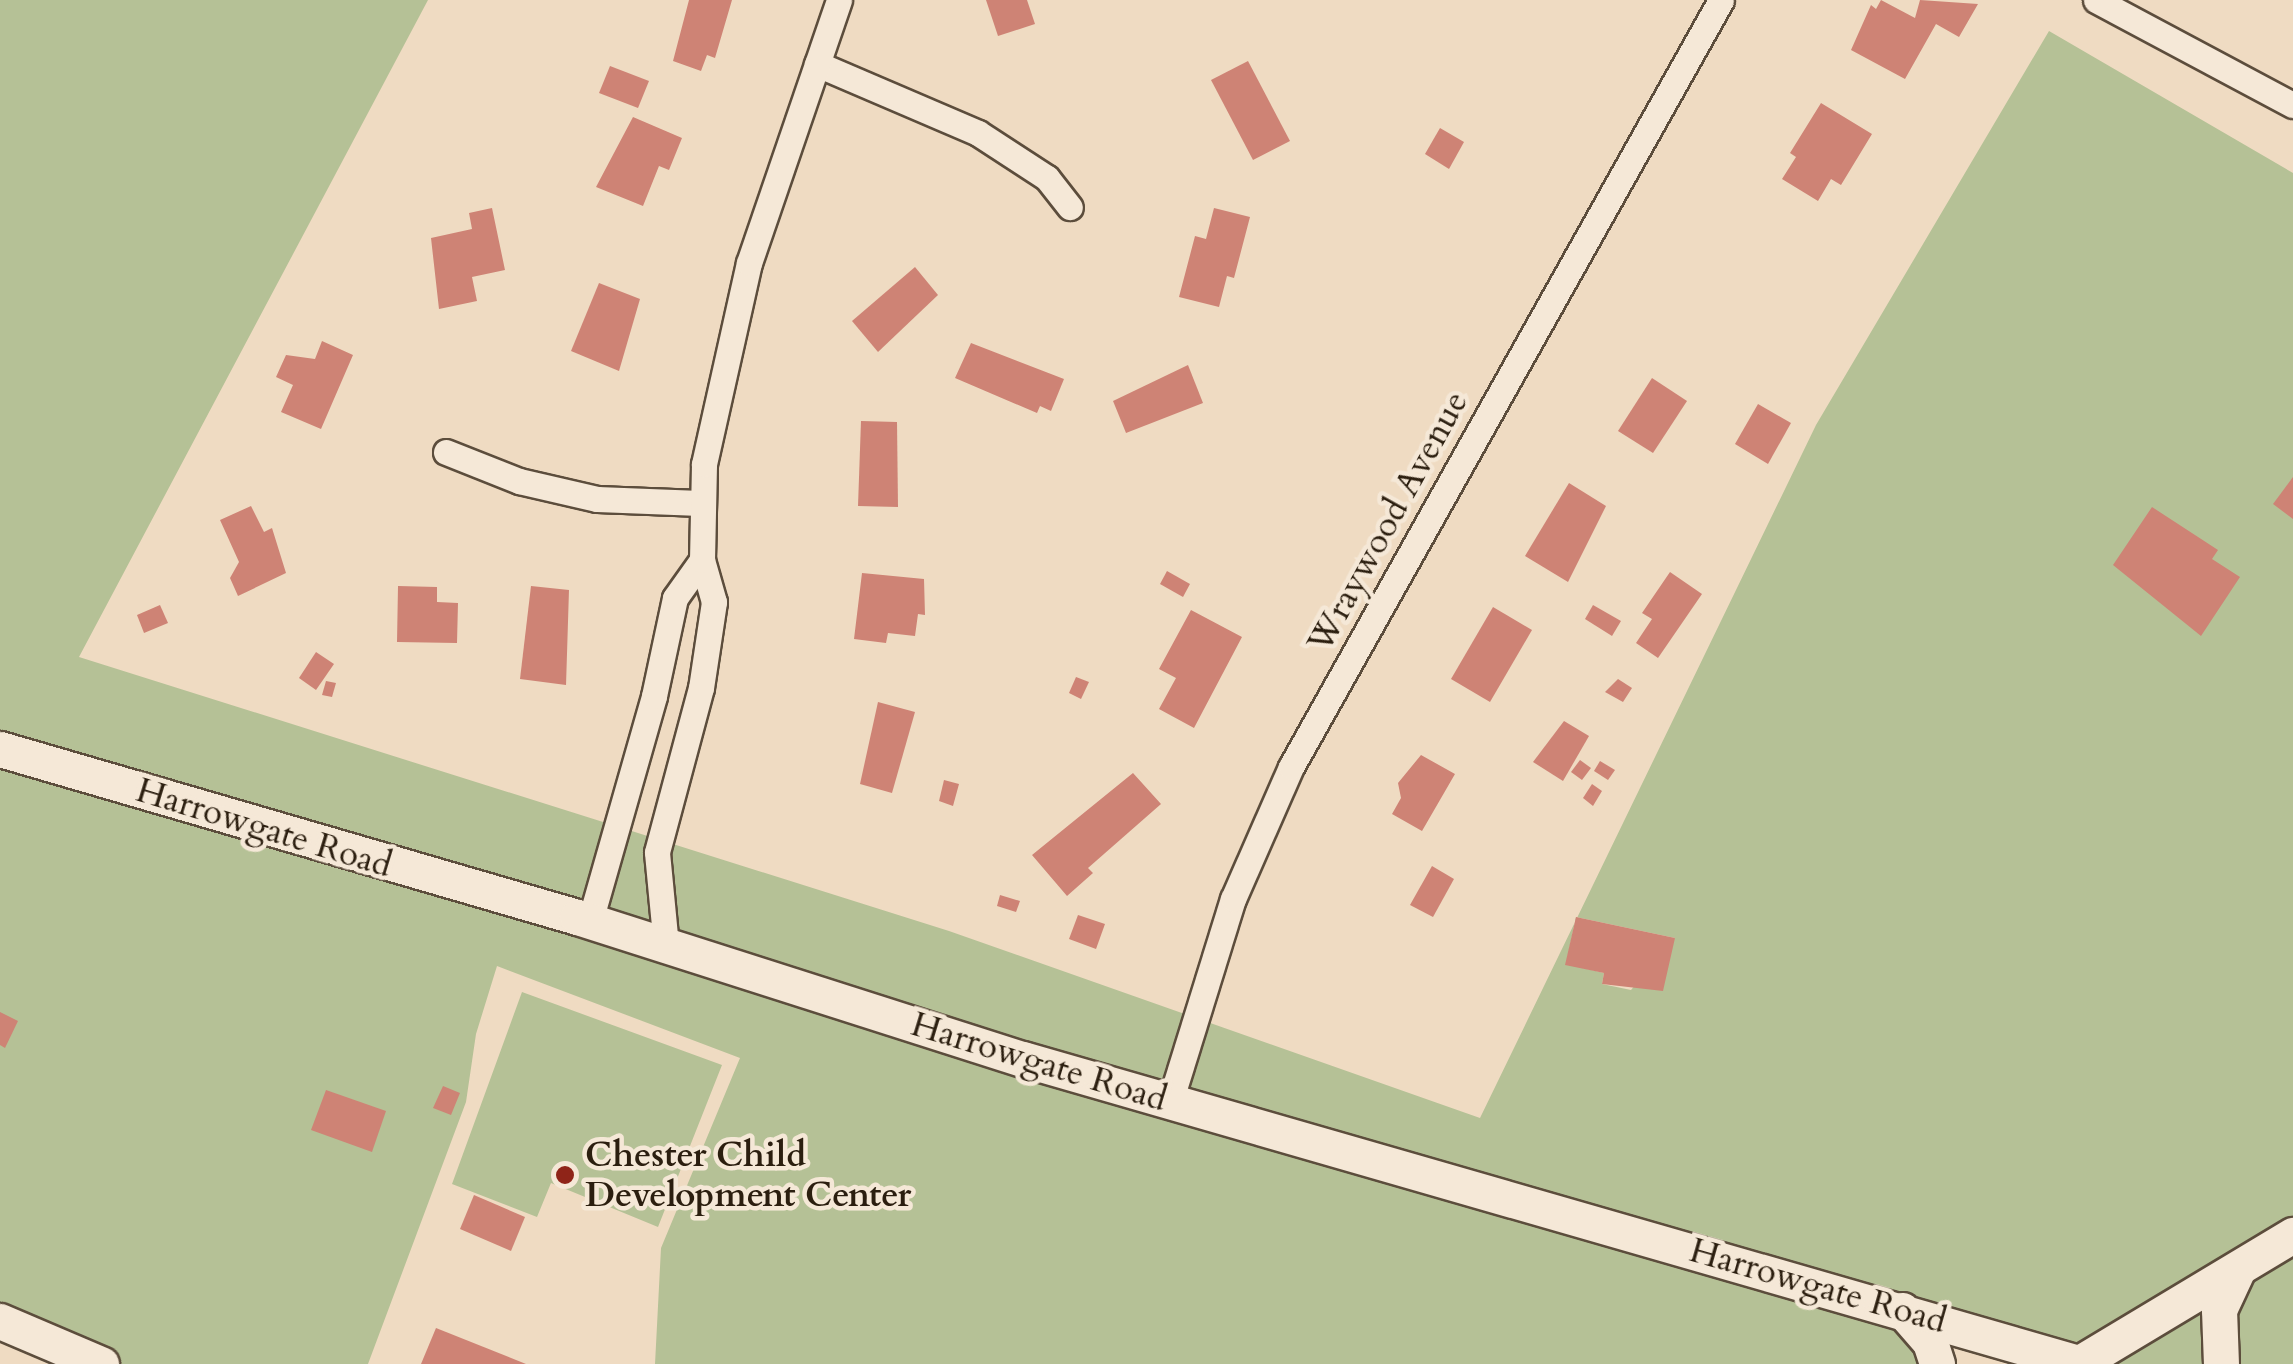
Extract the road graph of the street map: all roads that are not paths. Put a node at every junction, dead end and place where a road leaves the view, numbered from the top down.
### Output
1 (839, 0) edge
2 (1721, 0) edge
3 (2096, 0) edge
4 (817, 64) junction
5 (2293, 106) edge
6 (1070, 207) dead end
7 (446, 452) dead end
8 (700, 503) junction
9 (702, 560) junction
10 (0, 749) edge
11 (590, 922) junction
12 (666, 946) junction
13 (1170, 1102) junction
14 (2293, 1235) edge
15 (2238, 1269) junction
16 (1902, 1309) junction
17 (0, 1321) edge
18 (101, 1364) edge
19 (1937, 1364) edge
20 (2080, 1364) edge
21 (2221, 1364) edge

1 - 4 street
2 - 13 street, Wraywood Avenue
3 - 5 street
4 - 6 street
4 - 8 street
7 - 8 street
8 - 9 street
9 - 11 street
9 - 12 street
10 - 11 main road, Harrowgate Road
11 - 12 main road, Harrowgate Road
12 - 13 main road, Harrowgate Road
13 - 16 main road, Harrowgate Road
14 - 15 main road
15 - 20 main road
15 - 21 main road
16 - 19 main road
16 - 20 main road, Harrowgate Road
17 - 18 main road

